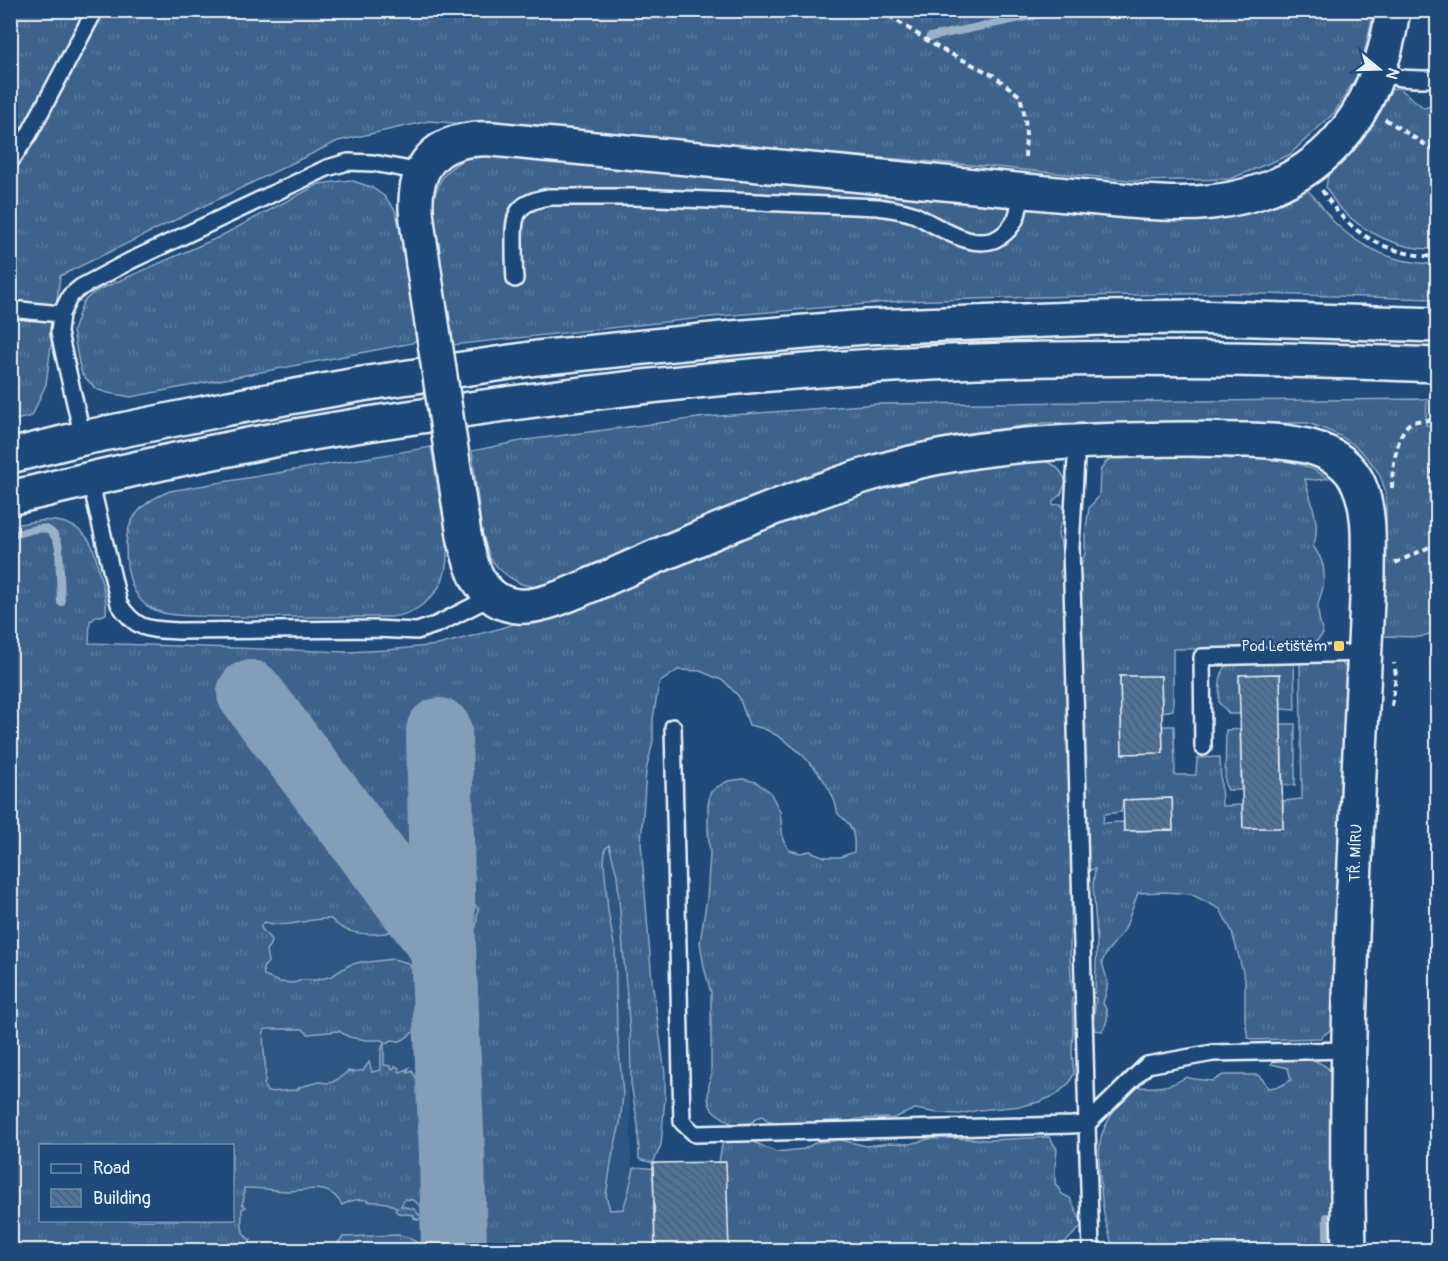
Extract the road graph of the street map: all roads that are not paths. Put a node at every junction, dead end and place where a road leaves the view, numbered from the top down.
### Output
1 (95, 10) edge
2 (1393, 10) edge
3 (1378, 72) junction
4 (1437, 79) edge
5 (10, 162) edge
6 (421, 172) junction
7 (1022, 191) junction
8 (515, 279) dead end
9 (10, 309) edge
10 (61, 314) junction
11 (1437, 325) edge
12 (1437, 366) edge
13 (83, 438) junction
14 (1077, 441) junction
15 (10, 456) edge
16 (90, 479) junction
17 (10, 498) edge
18 (493, 597) junction
19 (1365, 653) junction
20 (673, 727) dead end
21 (1203, 747) dead end
22 (1348, 1050) junction
23 (1087, 1124) junction
24 (1091, 1251) edge
25 (1349, 1251) edge

1 - 5 lane
2 - 3 main road
3 - 4 lane
3 - 7 main road
6 - 7 main road
6 - 10 lane
6 - 18 main road, bridge
7 - 8 lane
9 - 10 lane
10 - 13 lane
11 - 13 main road
12 - 16 main road
13 - 15 main road
14 - 18 main road
14 - 19 main road, TŘ. MÍRU
14 - 23 lane
16 - 17 main road
16 - 18 lane
19 - 21 lane
19 - 22 main road, TŘ. MÍRU
20 - 23 lane
22 - 23 lane
22 - 25 main road, TŘ. MÍRU
23 - 24 lane

